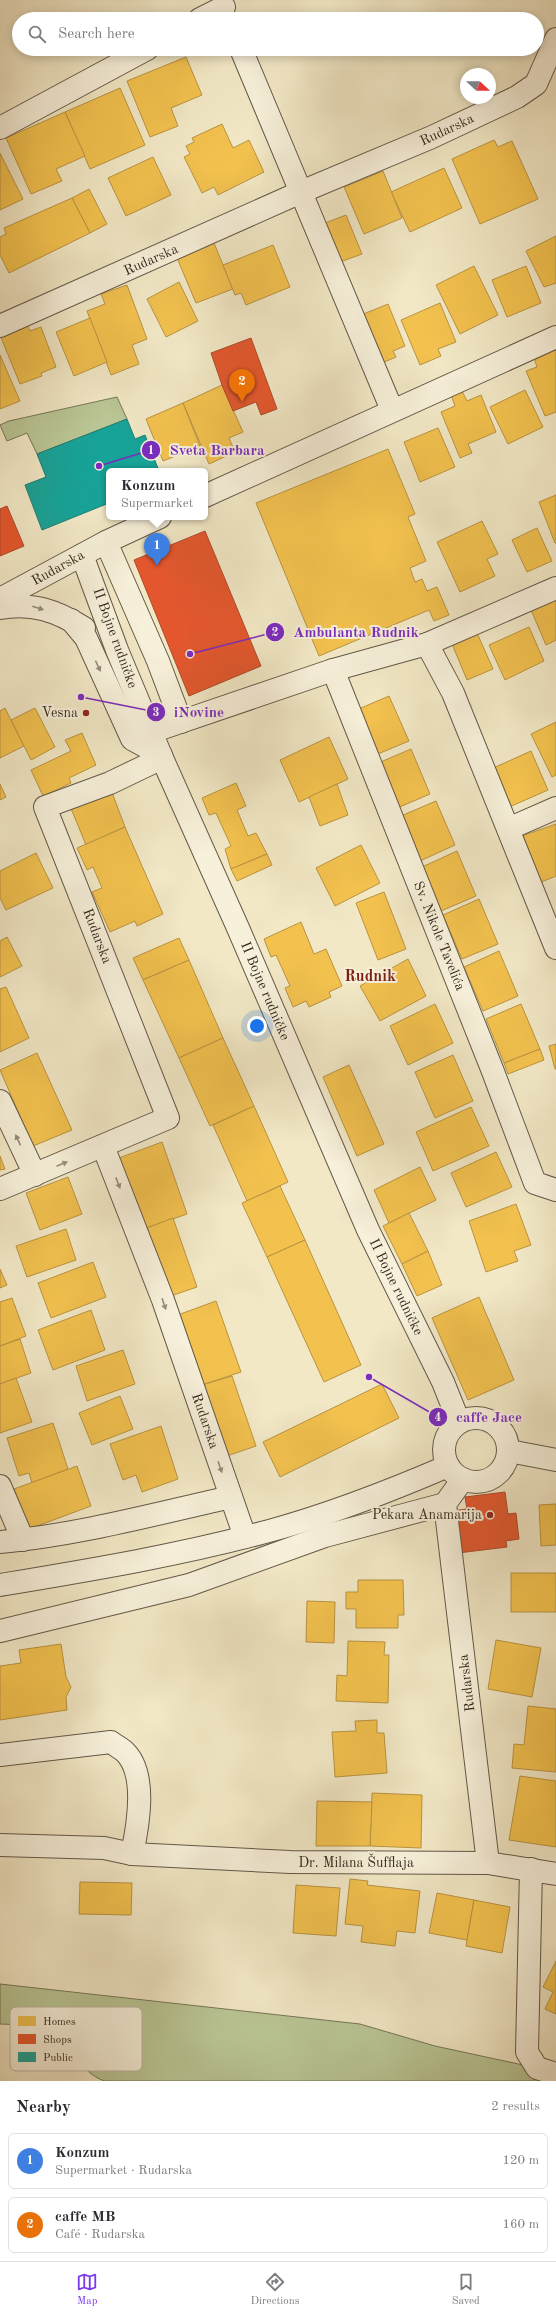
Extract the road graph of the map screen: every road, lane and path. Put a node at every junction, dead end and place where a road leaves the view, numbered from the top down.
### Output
1 (556, 39) edge
2 (134, 56) edge
3 (244, 56) edge
4 (0, 128) edge
5 (301, 192) junction
6 (0, 326) edge
7 (556, 337) edge
8 (392, 410) junction
9 (208, 495) edge
10 (154, 520) edge
11 (106, 542) junction
12 (82, 555) junction
13 (556, 588) edge
14 (0, 599) edge
15 (0, 608) edge
16 (71, 620) junction
17 (427, 644) junction
18 (117, 650) junction
19 (333, 670) junction
20 (181, 722) junction
21 (151, 732) junction
22 (162, 757) junction
23 (556, 808) edge
24 (508, 830) junction
25 (550, 918) edge
26 (556, 948) edge
27 (0, 1101) edge
28 (103, 1146) junction
29 (35, 1175) junction
30 (0, 1188) edge
31 (556, 1190) edge
32 (460, 1422) junction
33 (509, 1451) junction
34 (556, 1460) edge
35 (456, 1473) junction
36 (0, 1486) edge
37 (231, 1497) junction
38 (445, 1504) junction
39 (245, 1536) junction
40 (23, 1540) junction
41 (0, 1542) edge
42 (0, 1585) edge
43 (0, 1631) edge
44 (0, 1755) edge
45 (0, 1845) edge
46 (132, 1854) junction
47 (488, 1863) junction
48 (531, 1869) junction
49 (556, 1874) edge
50 (556, 2074) edge

1 - 5 street, Rudarska
2 - 4 street
3 - 5 street
5 - 6 street, Rudarska
5 - 8 street
7 - 8 street
8 - 9 street
10 - 11 street, Rudarska
11 - 12 street, Rudarska
11 - 20 street
12 - 14 street, Rudarska
12 - 18 street, II Bojne rudničke
13 - 17 street
15 -> 16 street
16 - 18 street
16 -> 22 street
17 - 19 street
17 - 24 street
18 - 21 street, II Bojne rudničke
19 - 20 street
19 - 31 street, Sv. Nikole Tavelića
20 - 21 street
21 - 22 street, II Bojne rudničke
22 - 28 street, Rudarska
22 - 32 street, II Bojne rudničke
23 - 24 street
24 - 25 street
25 - 26 street
29 -> 27 street
29 -> 28 street, Rudarska
28 -> 37 street, Rudarska
29 - 30 street, Rudarska
32 - 33 street
32 - 35 street
33 - 34 street
33 - 35 street
35 - 38 street
35 - 39 street
36 - 40 street
37 - 39 street, Rudarska
37 - 40 street
38 - 43 street
38 - 47 street, Rudarska
39 - 42 street
40 - 41 street
44 - 46 street
45 - 46 street, Dr. Milana Šufflaja
46 - 47 street, Dr. Milana Šufflaja
47 - 48 street, Dr. Milana Šufflaja
48 - 49 street, Dr. Milana Šufflaja
48 - 50 street

